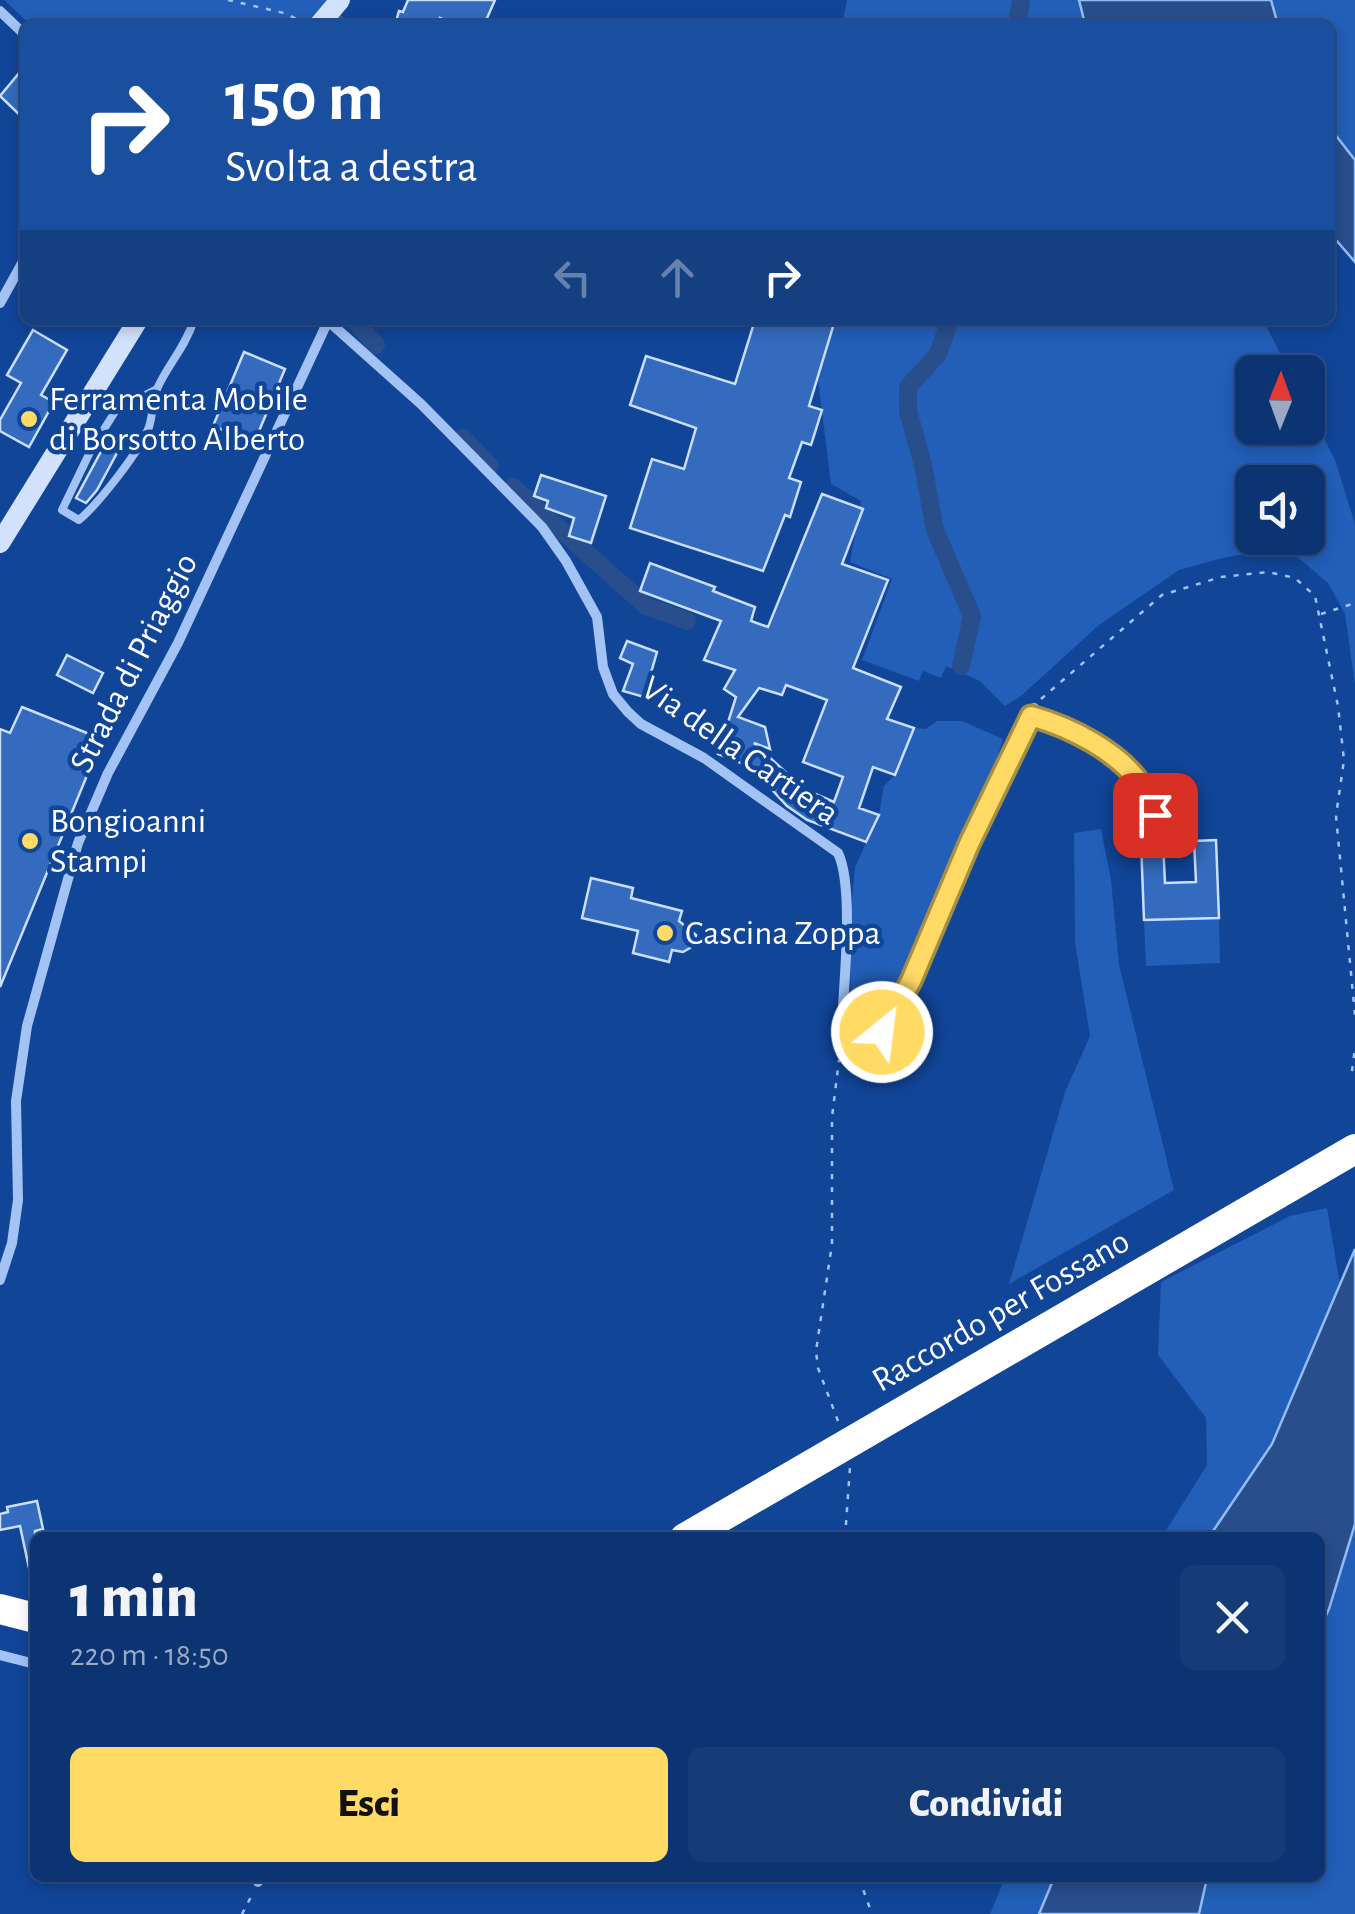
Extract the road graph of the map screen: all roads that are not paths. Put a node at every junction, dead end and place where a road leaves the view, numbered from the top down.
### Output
1 (340, 0) edge
2 (0, 11) edge
3 (324, 20) edge
4 (20, 30) edge
5 (20, 267) edge
6 (0, 303) edge
7 (135, 325) edge
8 (192, 325) edge
9 (326, 325) edge
10 (334, 325) edge
11 (157, 389) junction
12 (0, 542) edge
13 (1032, 712) joint
14 (1170, 827) dead end
15 (1355, 1148) edge
16 (0, 1280) edge
17 (695, 1532) edge
18 (0, 1609) edge
19 (30, 1617) edge
20 (0, 1655) edge
21 (30, 1663) edge

1 - 3 main road
2 - 4 street
5 - 6 street
7 - 12 main road
8 - 11 lane
9 - 16 street, Strada di Priaggio
10 - 13 street, Via della Cartiera
11 - 11 lane
13 - 14 lane
15 - 17 highway, Raccordo per Fossano, bridge
18 - 19 highway
20 - 21 street

